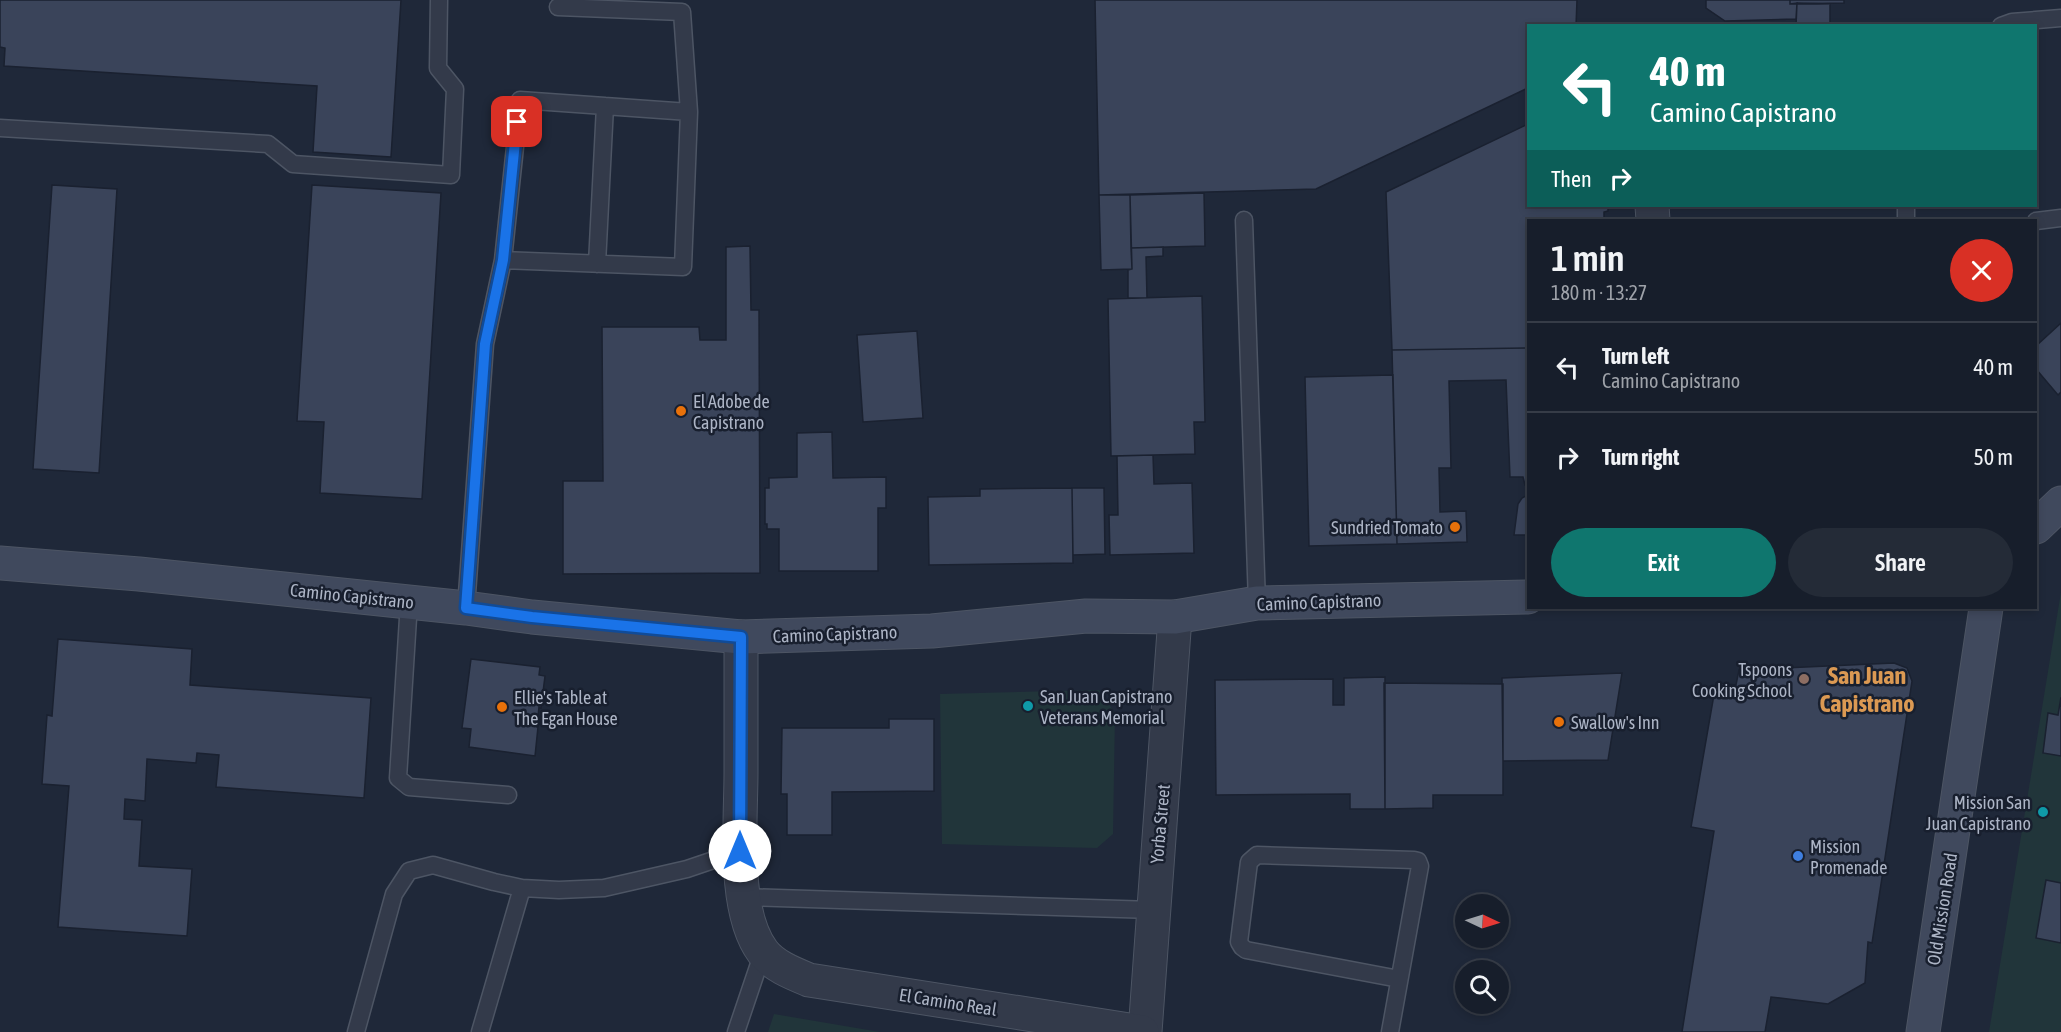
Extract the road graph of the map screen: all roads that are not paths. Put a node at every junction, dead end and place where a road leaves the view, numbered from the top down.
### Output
1 (439, 0) edge
2 (558, 7) dead end
3 (2061, 18) edge
4 (2006, 24) edge
5 (605, 106) junction
6 (689, 112) junction
7 (0, 128) edge
8 (2061, 218) edge
9 (1244, 220) dead end
10 (2037, 221) edge
11 (503, 260) junction
12 (597, 264) junction
13 (2061, 503) edge
14 (2037, 526) edge
15 (0, 563) edge
16 (1527, 597) edge
17 (409, 602) junction
18 (1257, 603) junction
19 (466, 608) junction
20 (1986, 609) edge
21 (1175, 616) junction
22 (741, 637) junction
23 (508, 795) dead end
24 (740, 851) junction
25 (522, 888) junction
26 (743, 897) junction
27 (1153, 910) junction
28 (763, 952) junction
29 (1399, 979) junction
30 (356, 1032) edge
31 (480, 1032) edge
32 (736, 1032) edge
33 (1143, 1032) edge
34 (1390, 1032) edge
35 (1923, 1032) edge

1 - 7 lane
2 - 6 lane
3 - 4 lane
5 - 6 lane
5 - 11 lane
5 - 12 lane
6 - 12 lane
8 - 10 lane
9 - 18 lane
11 - 12 lane
11 - 19 lane
13 - 14 main road
15 - 17 main road, Camino Capistrano
16 - 18 main road, Camino Capistrano
17 - 19 main road, Camino Capistrano
17 - 23 lane
18 - 21 main road, Camino Capistrano
19 - 22 main road, Camino Capistrano
20 - 35 main road, Old Mission Road
21 - 22 main road, Camino Capistrano
21 - 27 street, Yorba Street
22 - 24 street
24 - 25 lane
24 - 26 street
25 - 30 lane
25 - 31 lane
26 - 27 lane
26 - 28 street
27 - 33 street, Yorba Street
28 - 32 lane
28 - 33 street, El Camino Real
29 - 29 lane
29 - 34 lane

